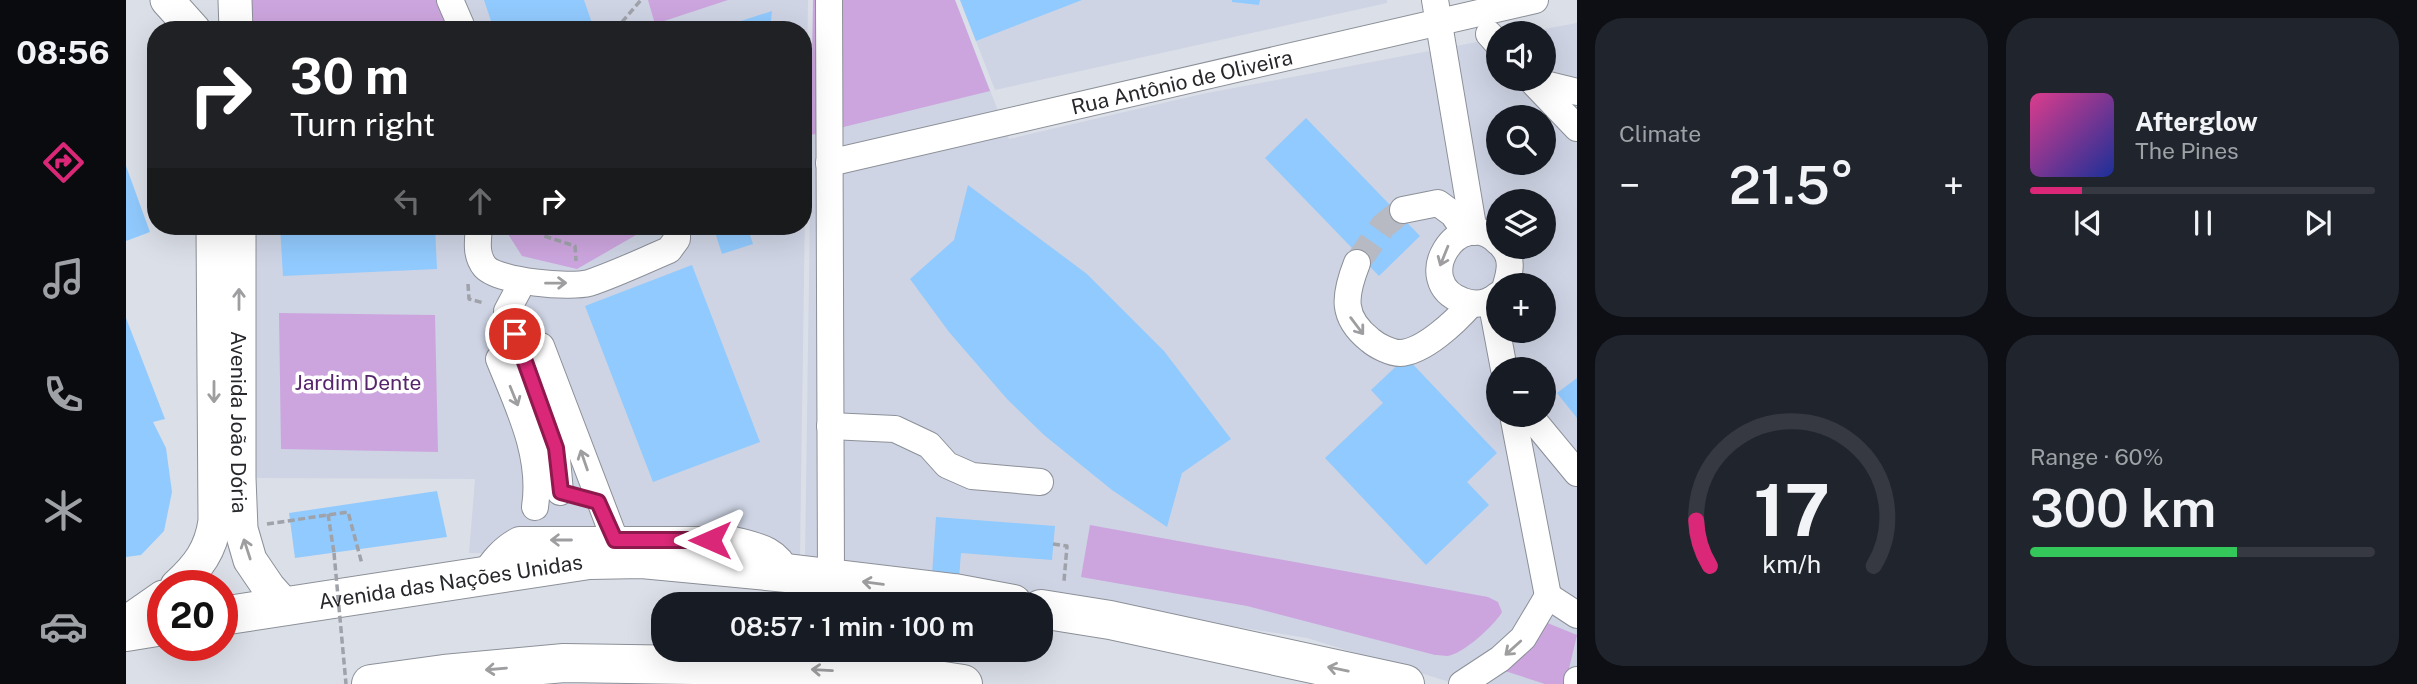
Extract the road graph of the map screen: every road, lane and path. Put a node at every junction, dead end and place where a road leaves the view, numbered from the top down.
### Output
1 (235, 0) edge
2 (450, 0) edge
3 (641, 0) edge
4 (829, 0) edge
5 (1535, 0) edge
6 (172, 2) edge
7 (1437, 10) edge
8 (187, 21) edge
9 (236, 21) edge
10 (459, 21) edge
11 (623, 21) edge
12 (1556, 86) edge
13 (1542, 91) edge
14 (1577, 92) edge
15 (1577, 128) edge
16 (829, 163) junction
17 (1403, 210) tunnel mouth
18 (213, 235) edge
19 (239, 235) edge
20 (478, 235) edge
21 (544, 235) edge
22 (677, 235) edge
23 (1479, 236) edge
24 (1357, 263) tunnel mouth
25 (523, 281) junction
26 (577, 283) junction
27 (1486, 296) edge
28 (1486, 300) edge
29 (541, 346) dead end
30 (499, 359) dead end
31 (830, 426) junction
32 (1515, 427) edge
33 (1539, 427) edge
34 (1577, 473) edge
35 (1040, 482) dead end
36 (561, 492) junction
37 (598, 502) junction
38 (534, 507) junction
39 (328, 514) junction
40 (241, 529) junction
41 (519, 540) junction
42 (615, 540) junction
43 (1053, 544) dead end
44 (357, 550) dead end
45 (192, 570) edge
46 (787, 573) junction
47 (482, 577) junction
48 (831, 578) junction
49 (946, 592) edge
50 (1053, 595) edge
51 (1548, 596) junction
52 (285, 606) junction
53 (147, 608) edge
54 (238, 613) edge
55 (1577, 615) edge
56 (126, 623) edge
57 (147, 629) edge
58 (126, 632) edge
59 (651, 645) edge
60 (564, 663) junction
61 (346, 684) edge
62 (371, 684) edge
63 (963, 684) edge
64 (1405, 684) edge
65 (1462, 684) edge

1 - 9 main road
2 - 10 street
3 - 11 path
4 - 16 street
5 - 7 street, Rua Antônio de Oliveira
6 - 8 main road
7 - 16 street, Rua Antônio de Oliveira
7 - 23 street
12 - 14 street
13 - 15 street
16 - 31 street
17 - 23 street
18 -> 45 main road, Avenida João Dória
40 -> 19 main road, Avenida João Dória
20 - 25 street
21 - 26 path
22 - 26 street
23 -> 27 street
24 -> 28 street
25 -> 26 street
25 - 36 street
37 -> 29 street
30 -> 38 street
31 - 35 street
31 - 48 street
32 - 51 street
33 - 34 street
36 - 37 street
36 - 38 street
37 - 42 street
38 - 41 street
39 - 40 path
39 - 44 path
39 - 61 path, bridge
52 -> 40 main road, Avenida João Dória
42 -> 41 street
41 - 47 street
42 - 46 street
43 - 50 path
46 - 47 highway, Avenida das Nações Unidas
46 - 48 highway, Avenida das Nações Unidas
47 - 52 highway, Avenida das Nações Unidas
49 -> 48 highway, Avenida das Nações Unidas
64 -> 50 highway
51 - 55 street
51 -> 65 street
52 - 54 highway, Avenida das Nações Unidas
53 - 56 main road
57 - 58 highway
59 - 60 highway
60 -> 62 highway
63 -> 60 highway

